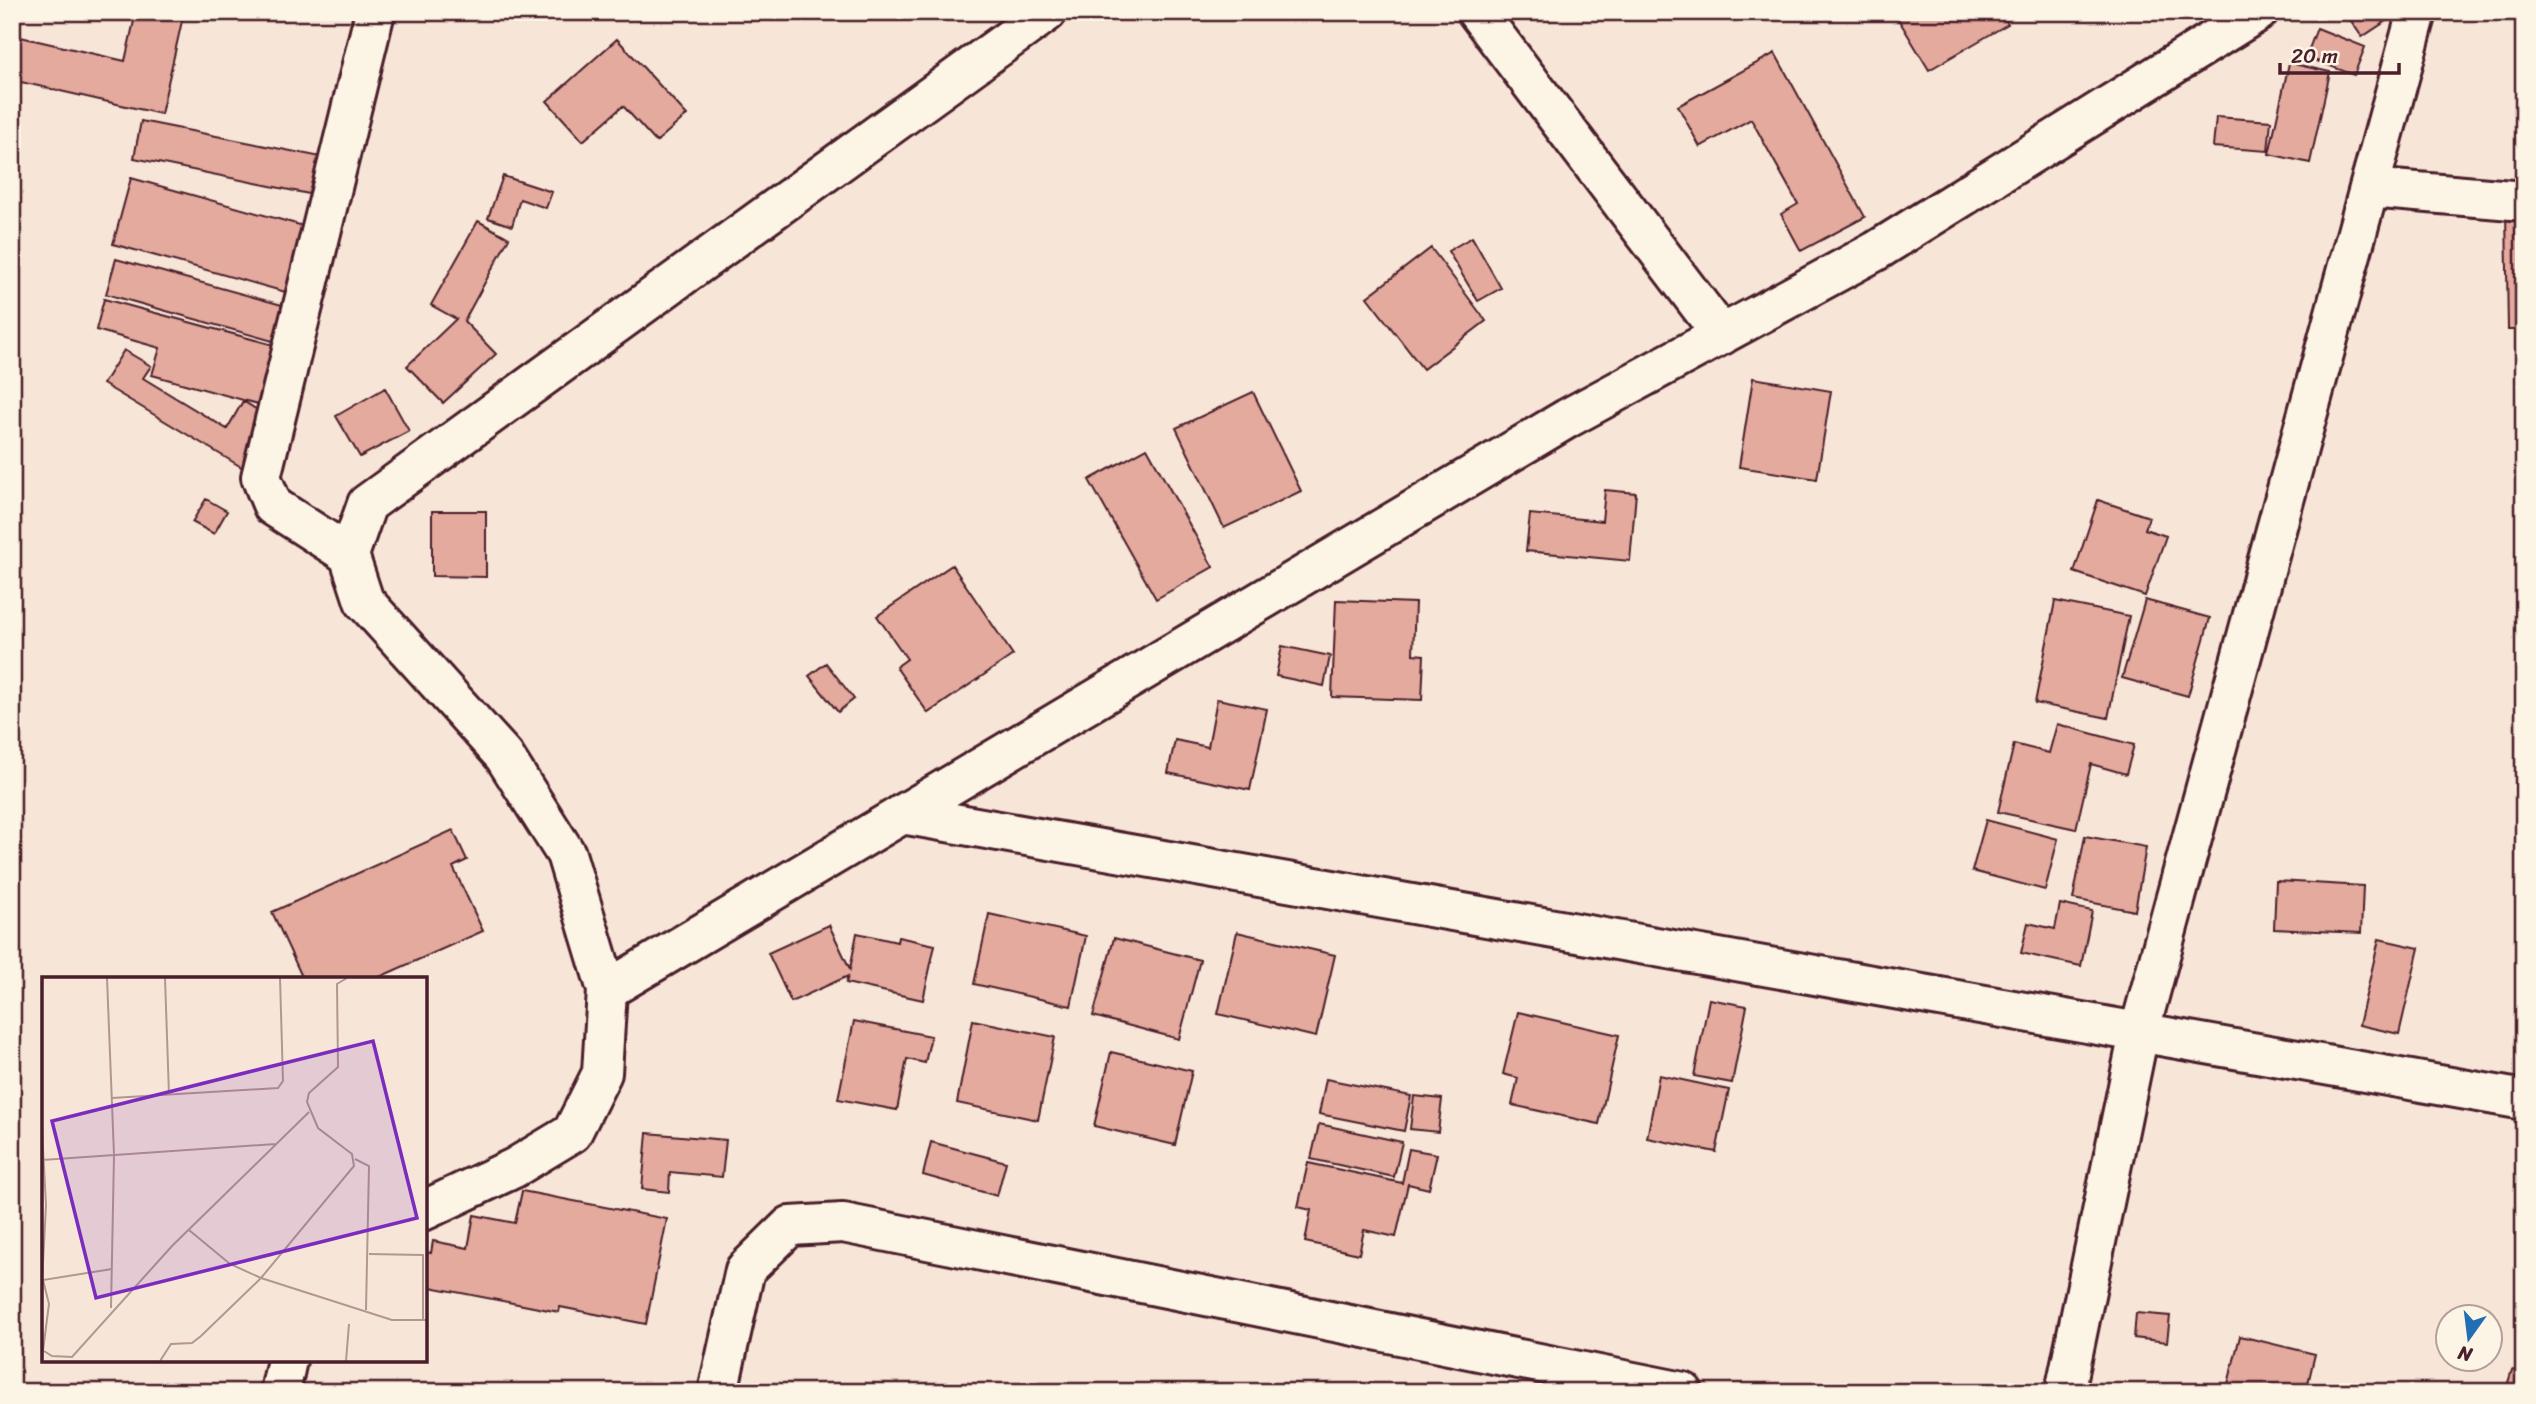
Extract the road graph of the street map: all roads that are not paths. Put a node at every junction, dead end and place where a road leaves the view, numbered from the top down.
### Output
1 (375, 12) edge
2 (1047, 12) edge
3 (1477, 12) edge
4 (2258, 12) edge
5 (2417, 12) edge
6 (2369, 188) junction
7 (2524, 201) edge
8 (1722, 335) junction
9 (349, 555) junction
10 (902, 814) junction
11 (607, 990) junction
12 (2139, 1033) junction
13 (2524, 1100) edge
14 (427, 1209) edge
15 (287, 1362) edge
16 (1616, 1385) edge
17 (280, 1392) edge
18 (718, 1392) edge
19 (1683, 1392) edge
20 (2065, 1392) edge

1 - 9 street
2 - 9 street
3 - 8 street
4 - 8 street
5 - 6 street
6 - 7 street
6 - 12 street
8 - 10 street
9 - 11 street
10 - 11 street
10 - 12 street
11 - 14 street
12 - 13 street
12 - 20 street
15 - 17 street
16 - 18 street
16 - 19 street

